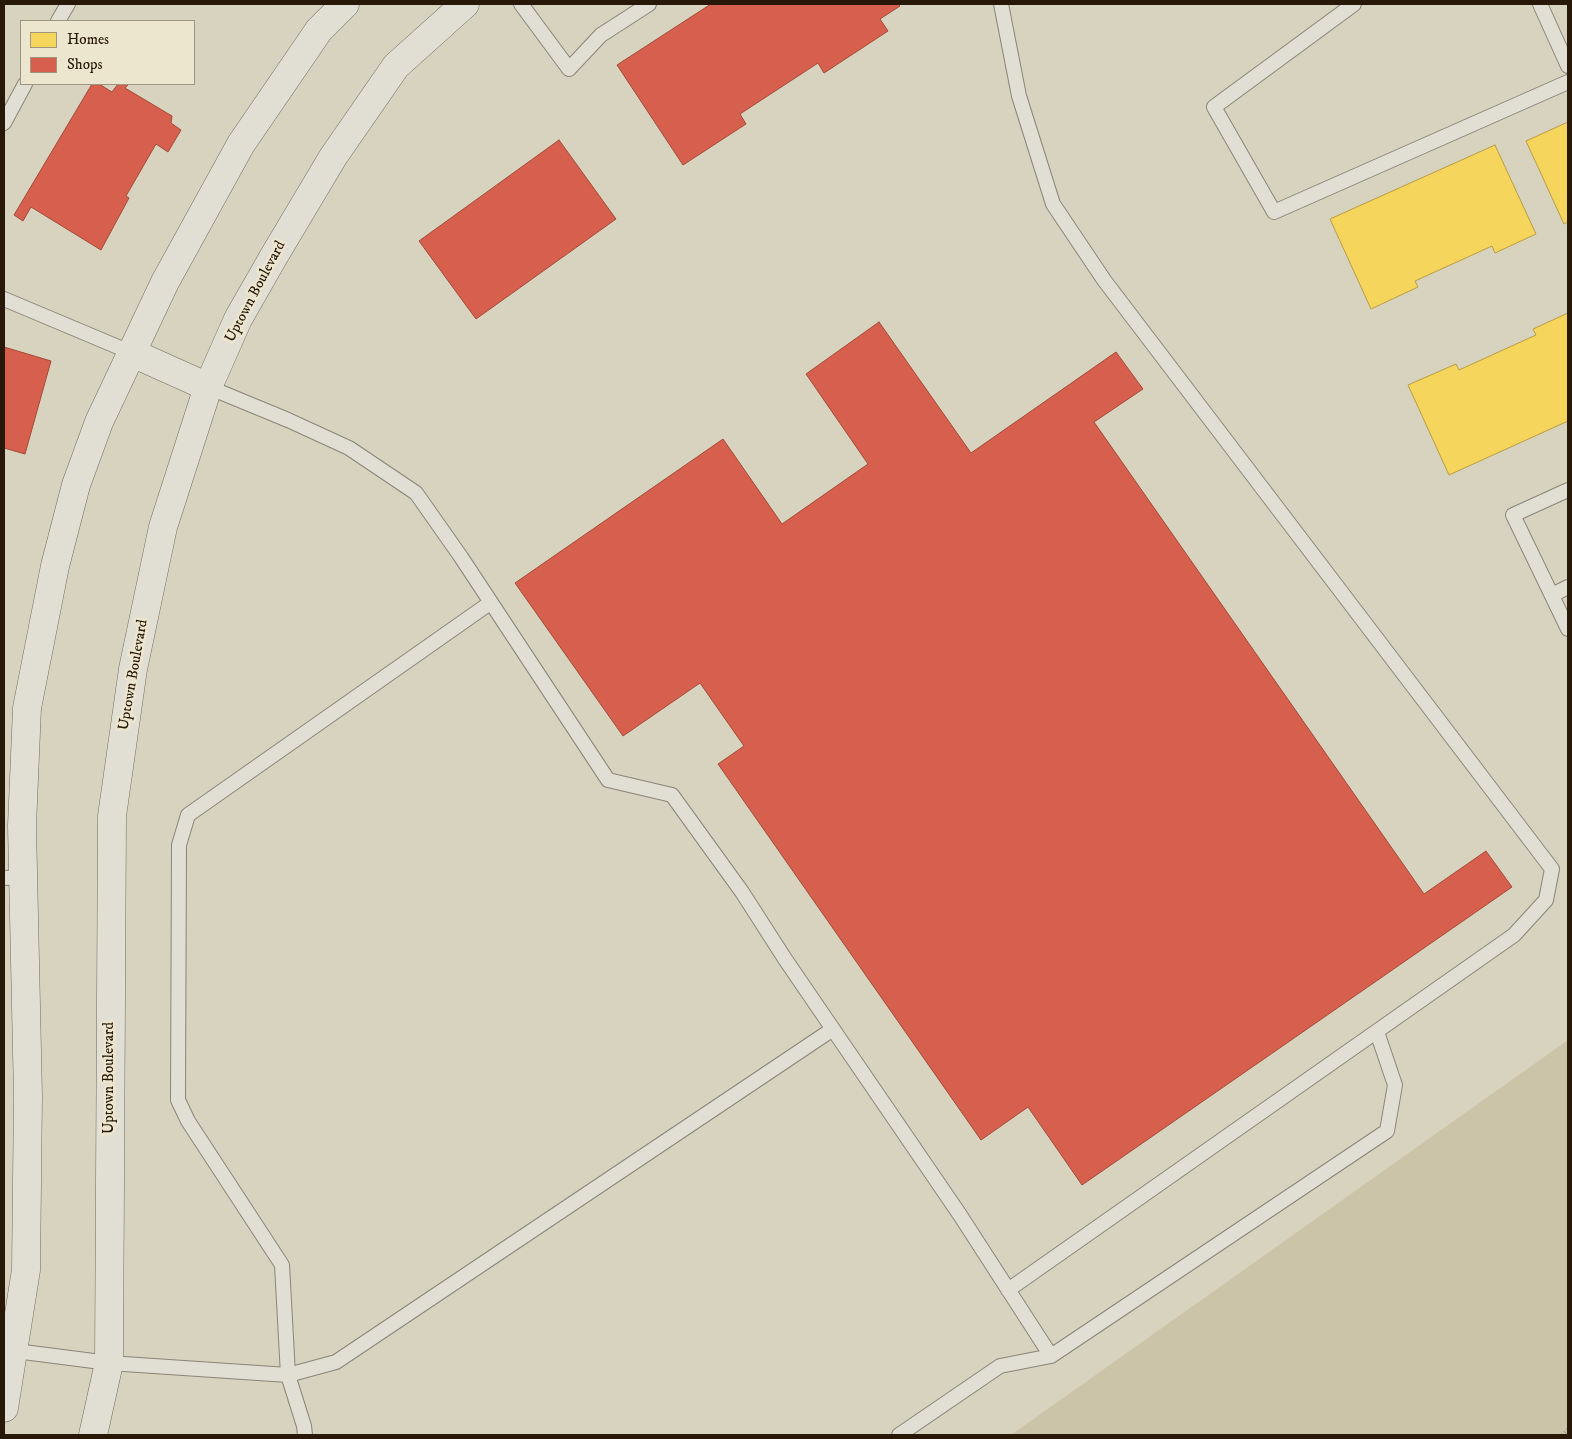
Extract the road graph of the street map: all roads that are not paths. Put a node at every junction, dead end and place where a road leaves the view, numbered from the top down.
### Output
1 (68, 4) edge
2 (344, 4) edge
3 (444, 4) edge
4 (465, 4) edge
5 (521, 4) edge
6 (649, 4) edge
7 (1001, 4) edge
8 (1354, 4) edge
9 (1540, 4) edge
10 (59, 20) edge
11 (396, 66) junction
12 (1568, 66) edge
13 (1568, 82) edge
14 (24, 85) edge
15 (4, 124) edge
16 (4, 299) edge
17 (130, 352) junction
18 (208, 387) junction
19 (1568, 490) edge
20 (1568, 587) edge
21 (1552, 595) junction
22 (490, 603) junction
23 (1568, 629) edge
24 (13, 877) edge
25 (833, 1029) junction
26 (1377, 1032) junction
27 (1008, 1290) junction
28 (8, 1350) edge
29 (1051, 1356) junction
30 (109, 1363) junction
31 (288, 1375) junction
32 (4, 1408) edge
33 (93, 1435) edge
34 (305, 1435) edge
35 (899, 1435) edge

1 - 10 lane
2 - 17 street
3 - 11 street
4 - 11 street, Uptown Boulevard
5 - 6 lane
7 - 26 lane
8 - 13 lane
9 - 12 lane
11 - 18 street, Uptown Boulevard
14 - 15 lane
16 - 17 lane
17 - 18 street
17 - 24 street
18 - 22 lane
18 - 30 street, Uptown Boulevard
19 - 21 lane
20 - 21 lane
21 - 23 lane
22 - 25 lane
22 - 31 lane
24 - 28 street
25 - 27 lane
25 - 31 lane
26 - 27 lane
26 - 29 lane
27 - 29 lane
28 - 30 lane
28 - 32 street
29 - 35 lane
30 - 31 lane
30 - 33 street, Uptown Boulevard
31 - 34 lane

